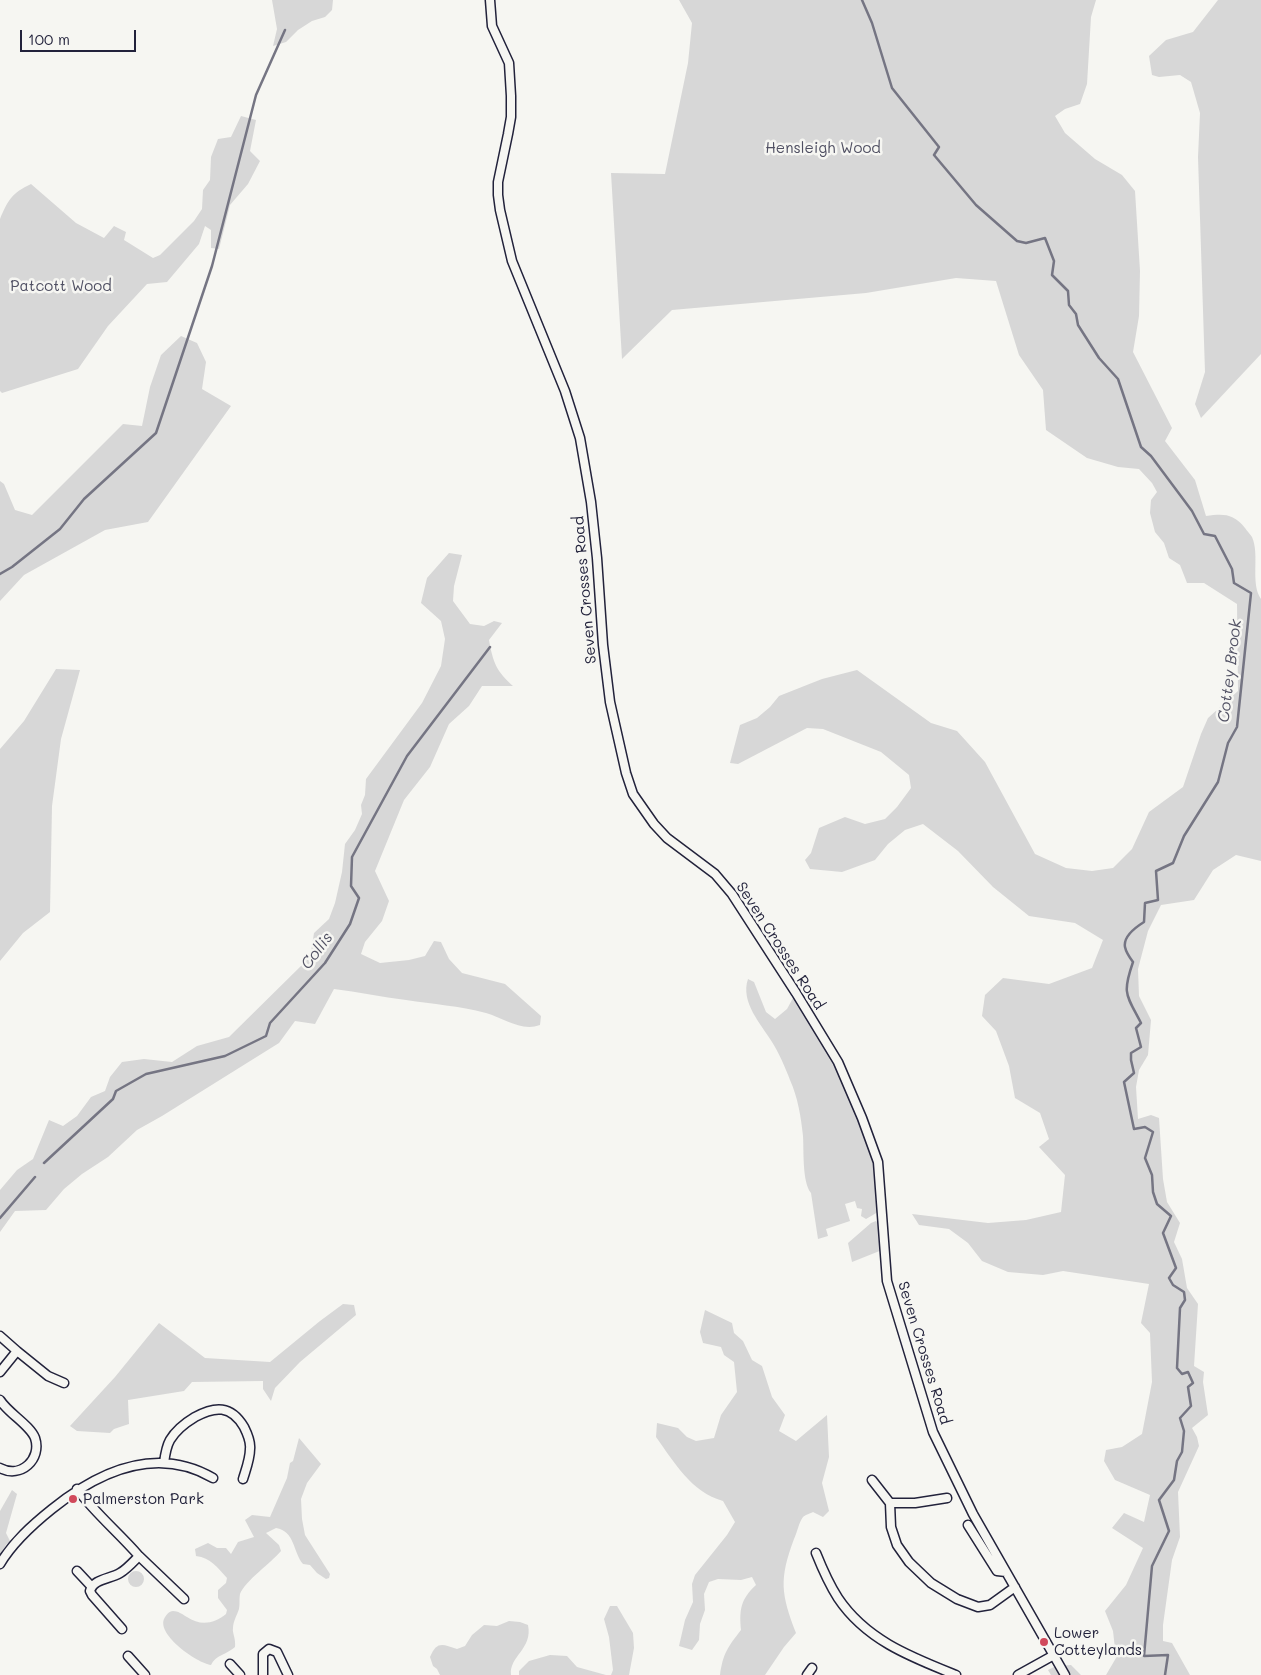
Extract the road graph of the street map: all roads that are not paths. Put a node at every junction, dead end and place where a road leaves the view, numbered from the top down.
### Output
1 (490, 0) edge
2 (0, 1336) edge
3 (17, 1351) junction
4 (0, 1372) edge
5 (64, 1383) dead end
6 (0, 1400) edge
7 (164, 1463) junction
8 (0, 1468) edge
9 (213, 1478) dead end
10 (243, 1479) dead end
11 (872, 1480) dead end
12 (77, 1490) junction
13 (947, 1498) dead end
14 (890, 1503) junction
15 (968, 1525) dead end
16 (139, 1556) junction
17 (820, 1557) dead end
18 (0, 1564) edge
19 (77, 1571) dead end
20 (1006, 1572) junction
21 (91, 1586) junction
22 (1015, 1587) junction
23 (184, 1599) dead end
24 (122, 1629) dead end
25 (1054, 1655) junction
26 (128, 1656) dead end
27 (230, 1664) dead end
28 (143, 1674) edge
29 (240, 1675) edge
30 (263, 1675) edge
31 (288, 1675) edge
32 (956, 1675) edge
33 (1018, 1675) edge
34 (1065, 1675) edge

1 - 20 street, Seven Crosses Road
2 - 3 street
3 - 4 street
3 - 5 street
6 - 8 street
7 - 9 street
7 - 10 street
7 - 12 street
11 - 14 street
12 - 16 street
12 - 18 street
13 - 14 street
14 - 22 street
15 - 20 street
16 - 21 street
16 - 23 street
17 - 32 street
19 - 21 street
20 - 22 street, Seven Crosses Road
21 - 24 street
22 - 25 street, Seven Crosses Road
25 - 33 street
25 - 34 street, Seven Crosses Road
26 - 28 street
27 - 29 street
30 - 31 street

